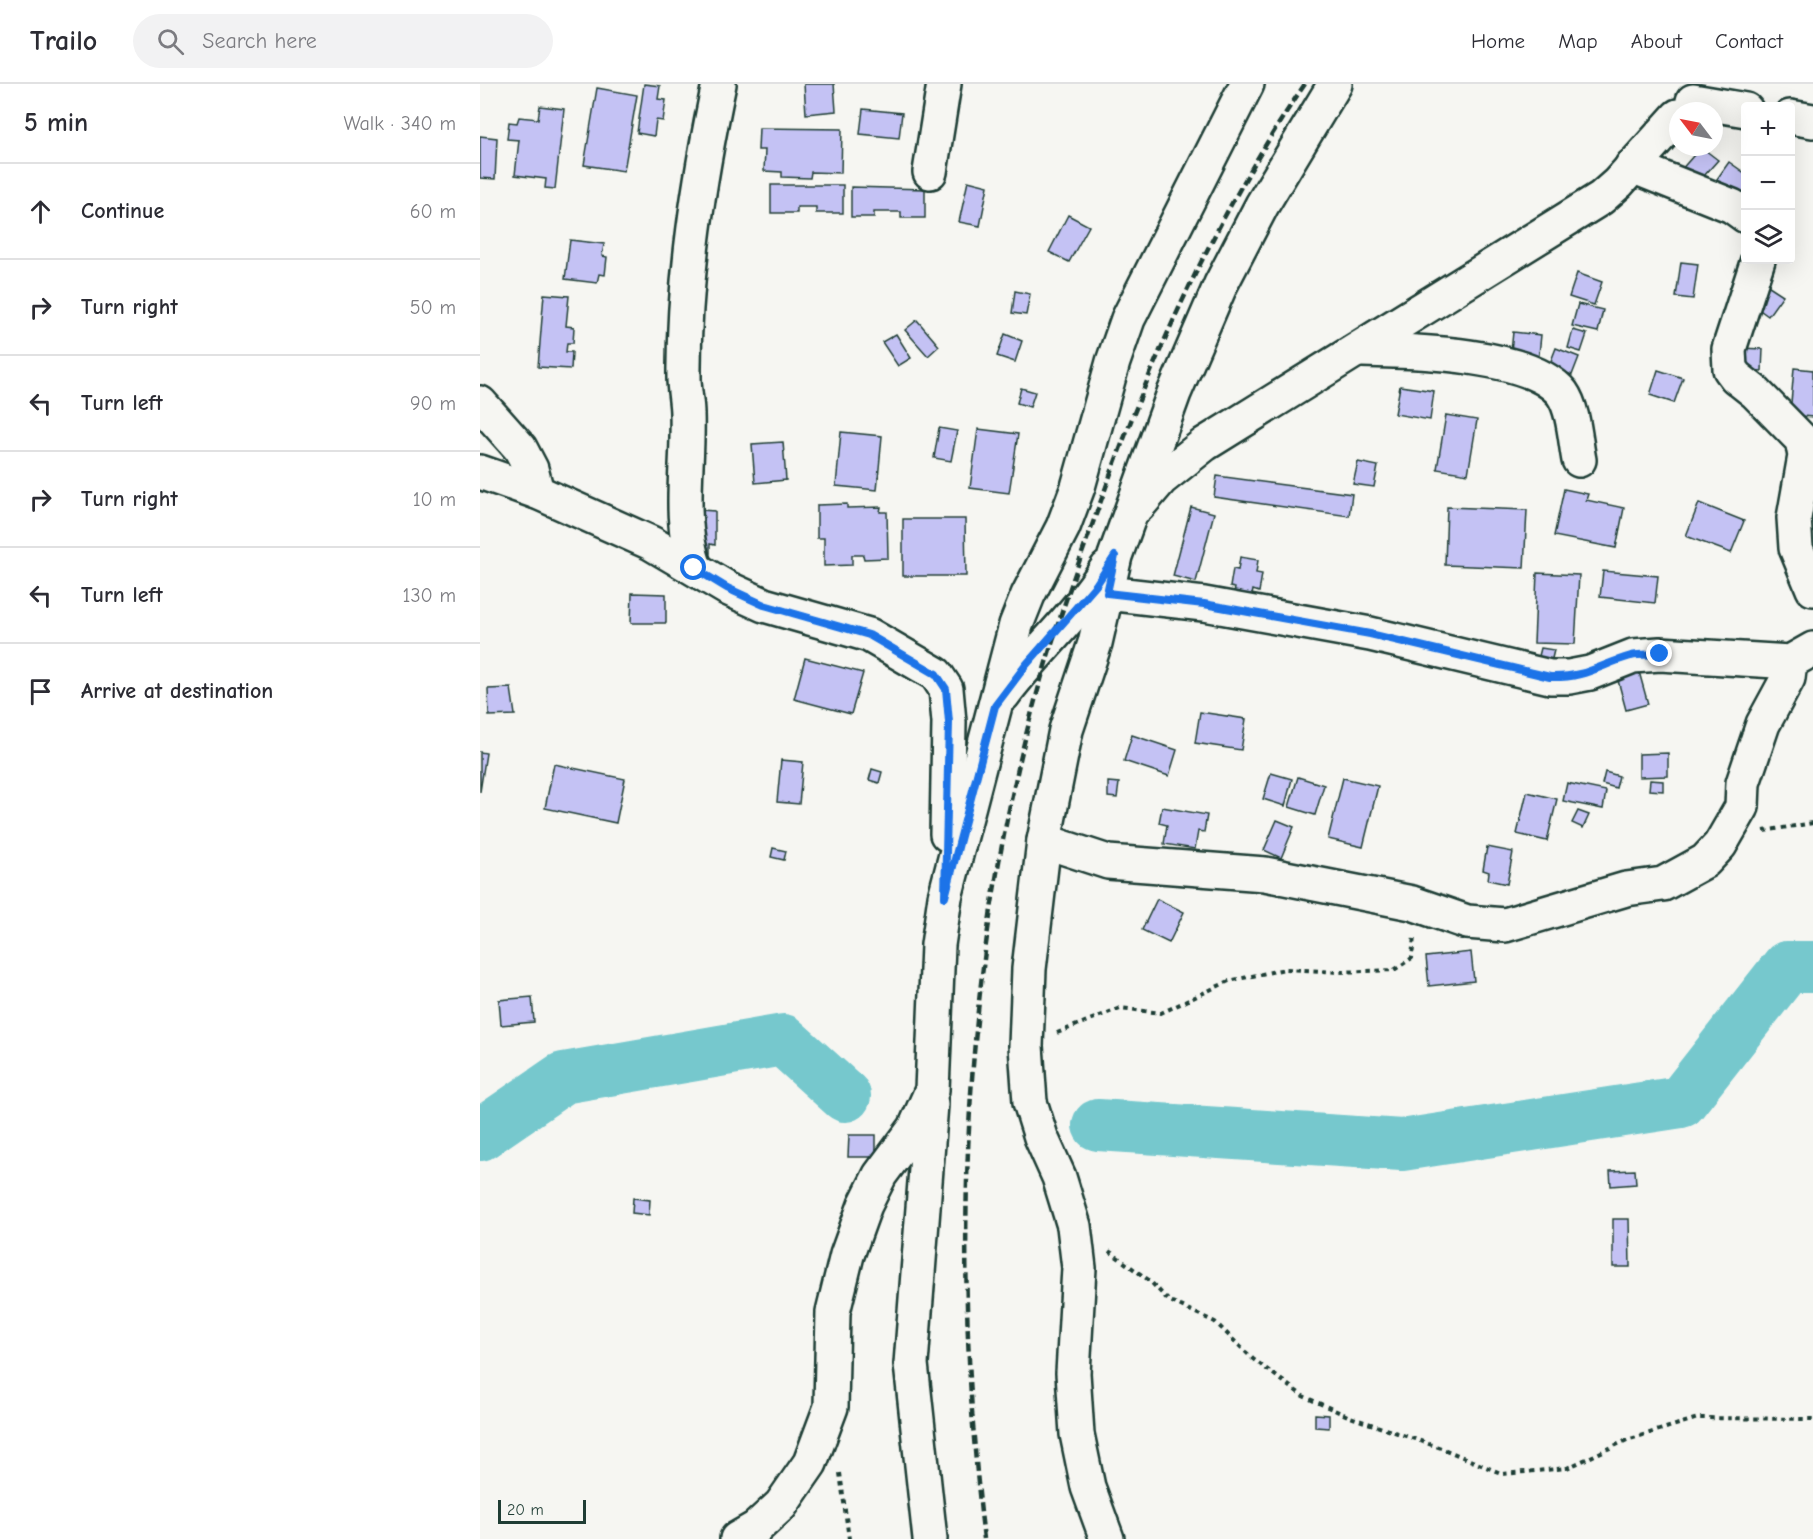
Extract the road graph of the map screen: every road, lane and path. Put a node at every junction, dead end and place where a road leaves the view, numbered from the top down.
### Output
1 (719, 84) edge
2 (944, 84) edge
3 (1247, 84) edge
4 (1335, 84) edge
5 (1723, 107) edge
6 (1741, 109) edge
7 (1795, 118) edge
8 (1813, 121) edge
9 (1669, 126) edge
10 (1632, 166) junction
11 (930, 172) dead end
12 (1741, 212) edge
13 (1757, 264) edge
14 (1357, 350) junction
15 (480, 403) edge
16 (1579, 460) dead end
17 (480, 472) edge
18 (537, 492) junction
19 (1129, 516) junction
20 (1115, 556) junction
21 (694, 568) junction
22 (1813, 589) edge
23 (1107, 593) junction
24 (1801, 655) edge
25 (995, 706) junction
26 (1044, 841) junction
27 (945, 897) junction
28 (1416, 924) dead end
29 (1026, 1046) junction
30 (932, 1090) junction
31 (1074, 1226) junction
32 (1813, 1419) edge
33 (737, 1539) edge
34 (930, 1539) edge
35 (1107, 1539) edge

1 - 21 street
2 - 11 street
3 - 25 street
4 - 19 street
5 - 6 street
7 - 8 street
9 - 10 street
10 - 12 street
10 - 14 street
13 - 22 street
14 - 16 street
14 - 19 street
15 - 18 street
17 - 18 street
18 - 21 street
19 - 20 street
20 - 23 street
20 - 25 street
21 - 27 street
23 - 24 street
23 - 26 street
24 - 26 street
25 - 27 street
26 - 29 street
27 - 30 street
28 - 29 path
29 - 31 street
30 - 33 street
30 - 34 street
31 - 32 path
31 - 35 street

